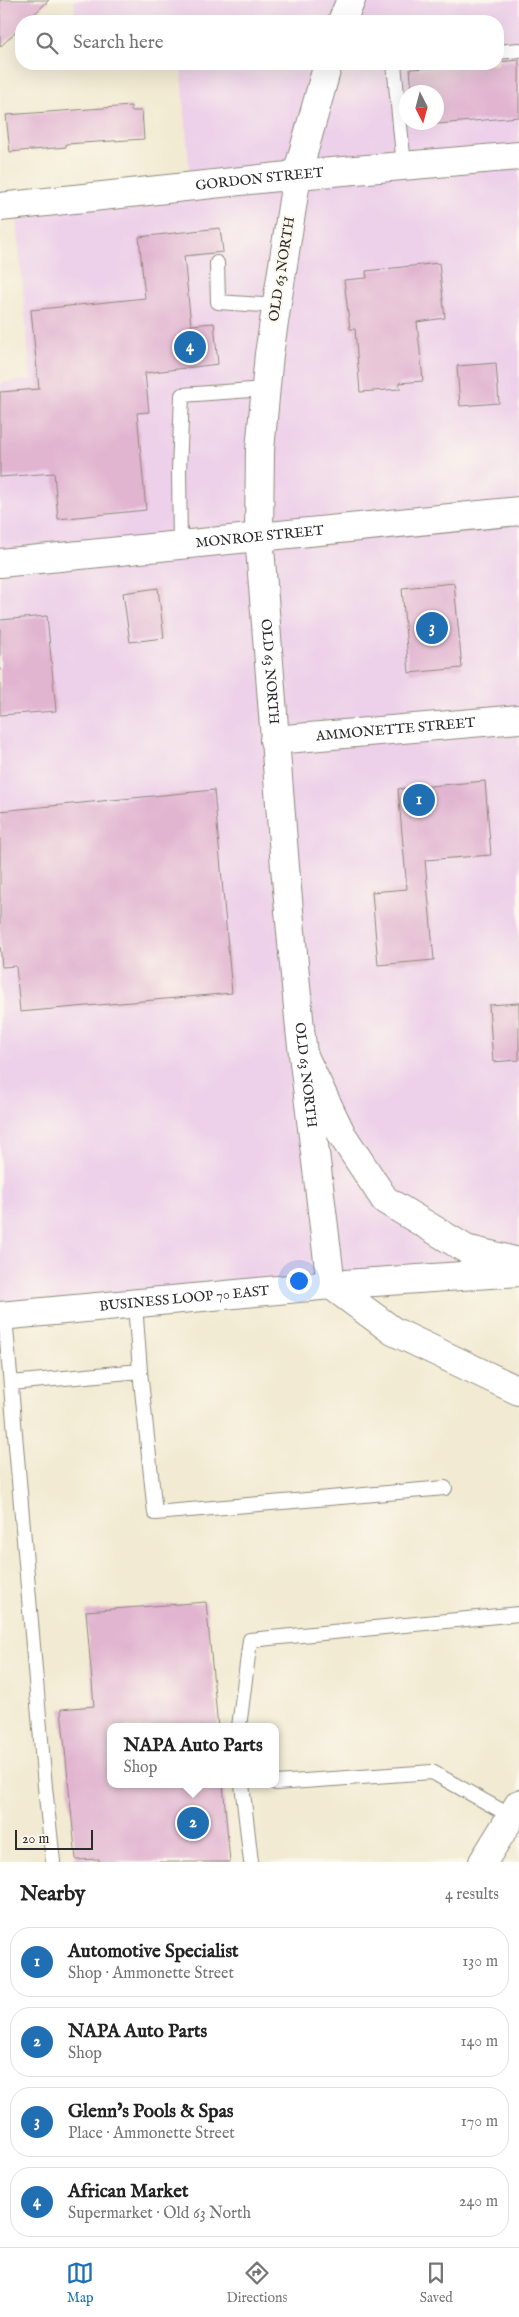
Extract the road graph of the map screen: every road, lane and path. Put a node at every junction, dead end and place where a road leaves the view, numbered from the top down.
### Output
1 (351, 0) edge
2 (345, 15) edge
3 (519, 50) edge
4 (504, 51) edge
5 (326, 70) edge
6 (395, 70) edge
7 (519, 156) edge
8 (404, 166) junction
9 (296, 176) junction
10 (0, 207) edge
11 (217, 263) dead end
12 (277, 306) junction
13 (266, 389) junction
14 (519, 511) edge
15 (260, 535) junction
16 (180, 544) junction
17 (0, 563) edge
18 (519, 719) edge
19 (274, 740) junction
20 (304, 1056) junction
21 (519, 1262) edge
22 (519, 1272) edge
23 (331, 1285) junction
24 (135, 1304) junction
25 (2, 1316) edge
26 (140, 1371) junction
27 (11, 1383) junction
28 (519, 1391) edge
29 (445, 1488) dead end
30 (519, 1614) edge
31 (240, 1723) edge
32 (279, 1782) edge
33 (242, 1788) edge
34 (515, 1810) edge
35 (53, 1862) edge
36 (251, 1862) edge
37 (483, 1862) edge

1 - 2 main road
3 - 4 lane
5 - 9 main road, OLD 63 NORTH
6 - 8 lane
7 - 8 main road, GORDON STREET
8 - 9 main road, GORDON STREET
9 - 10 main road, GORDON STREET
9 - 12 main road, OLD 63 NORTH
11 - 12 lane
12 - 13 main road, OLD 63 NORTH
13 - 15 main road, OLD 63 NORTH
13 - 16 lane
14 - 15 main road, MONROE STREET
15 - 16 main road, MONROE STREET
15 - 19 main road, OLD 63 NORTH
16 - 17 main road, MONROE STREET
18 - 19 main road, AMMONETTE STREET
19 - 20 main road, OLD 63 NORTH
20 - 21 main road
20 - 23 main road, OLD 63 NORTH
22 - 23 main road, BUSINESS LOOP 70 EAST
23 - 24 main road, BUSINESS LOOP 70 EAST
23 - 28 main road
24 - 25 main road, BUSINESS LOOP 70 EAST
24 - 26 lane
25 - 27 lane
26 - 27 lane
26 - 29 lane
27 - 35 lane
30 - 31 lane
32 - 34 lane
33 - 36 lane
34 - 37 main road

